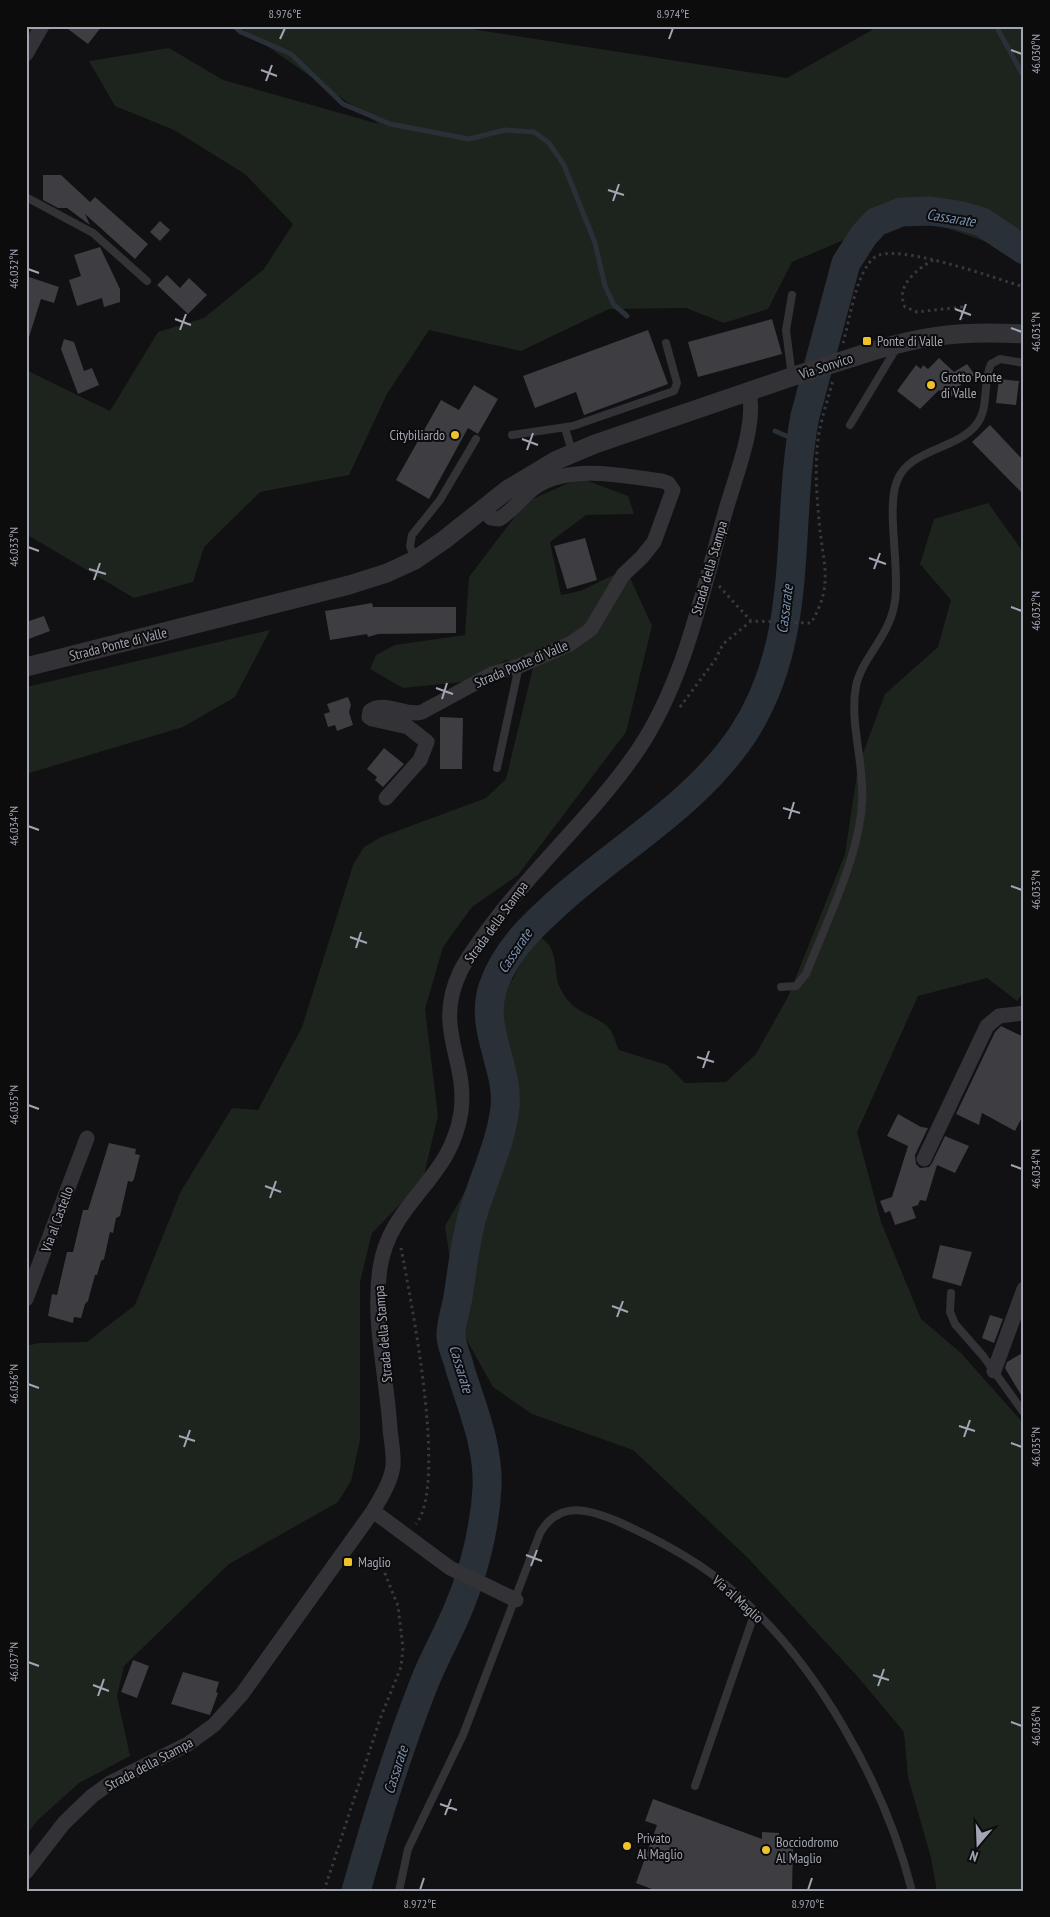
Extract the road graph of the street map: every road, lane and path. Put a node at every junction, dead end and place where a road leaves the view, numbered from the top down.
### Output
1 (42, 26) edge
2 (26, 54) edge
3 (26, 197) edge
4 (934, 260) junction
5 (869, 263) dead end
6 (147, 281) dead end
7 (1024, 287) edge
8 (792, 294) dead end
9 (963, 332) junction
10 (1024, 334) edge
11 (900, 342) junction
12 (666, 344) dead end
13 (1024, 363) edge
14 (794, 376) junction
15 (749, 393) junction
16 (850, 425) dead end
17 (565, 428) junction
18 (820, 430) dead end
19 (512, 435) dead end
20 (476, 439) dead end
21 (572, 453) junction
22 (483, 509) junction
23 (415, 560) junction
24 (717, 584) dead end
25 (751, 621) junction
26 (519, 666) junction
27 (26, 667) edge
28 (677, 712) dead end
29 (496, 768) dead end
30 (386, 798) dead end
31 (781, 987) dead end
32 (1024, 1014) edge
33 (87, 1138) dead end
34 (924, 1160) dead end
35 (401, 1246) dead end
36 (1024, 1290) edge
37 (951, 1293) dead end
38 (26, 1299) edge
39 (994, 1371) junction
40 (1024, 1413) edge
41 (373, 1511) junction
42 (406, 1537) junction
43 (384, 1571) dead end
44 (516, 1600) junction
45 (755, 1612) junction
46 (695, 1786) dead end
47 (26, 1872) edge
48 (324, 1891) edge
49 (399, 1891) edge
50 (912, 1891) edge

1 - 2 street
3 - 6 lane
4 - 5 path
4 - 7 path
4 - 9 path
8 - 14 lane
9 - 10 street, Via Sonvico
9 - 11 street, Via Sonvico
11 - 14 street, Via Sonvico, bridge
11 - 16 lane
12 - 17 lane
13 - 31 lane
14 - 15 street, Via Sonvico
15 - 21 street, Strada Ponte di Valle
15 - 41 street, Strada della Stampa
17 - 19 lane
17 - 21 lane
18 - 25 path
20 - 23 lane
21 - 22 street, Strada Ponte di Valle
22 - 23 street, Strada Ponte di Valle
22 - 26 street, Strada Ponte di Valle
23 - 27 street, Strada Ponte di Valle
24 - 25 path
25 - 28 path
26 - 29 lane
26 - 30 street, Strada Ponte di Valle
32 - 34 street
33 - 38 street, Via al Castello
35 - 42 path
36 - 39 street
37 - 39 lane
39 - 40 lane
41 - 42 street
41 - 47 street, Strada della Stampa
42 - 44 street
43 - 48 path
44 - 45 lane, Via al Maglio
44 - 49 lane, Via al Maglio
45 - 46 lane
45 - 50 lane, Via al Maglio

